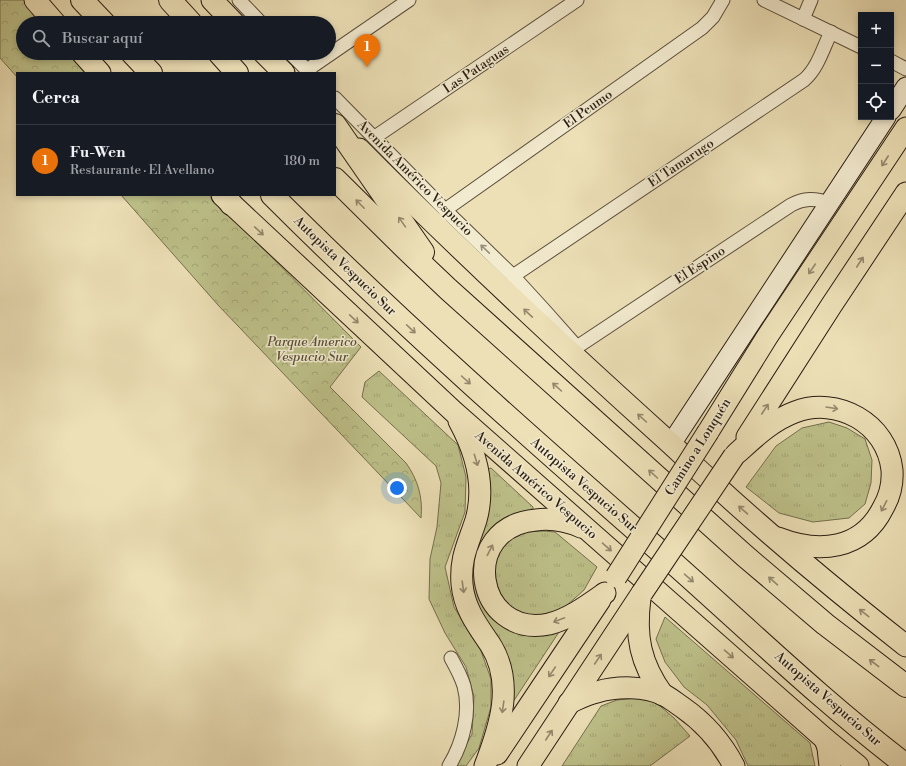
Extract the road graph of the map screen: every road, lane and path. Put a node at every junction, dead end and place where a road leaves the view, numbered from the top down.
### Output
1 (35, 0) edge
2 (83, 0) edge
3 (170, 0) edge
4 (212, 0) edge
5 (239, 0) edge
6 (409, 0) edge
7 (577, 0) edge
8 (722, 0) edge
9 (764, 0) edge
10 (811, 0) edge
11 (49, 16) edge
12 (94, 16) edge
13 (98, 16) edge
14 (185, 16) edge
15 (227, 16) edge
16 (254, 16) edge
17 (803, 19) junction
18 (831, 32) junction
19 (858, 46) edge
20 (336, 52) edge
21 (88, 60) edge
22 (126, 60) edge
23 (139, 60) edge
24 (225, 60) edge
25 (271, 60) edge
26 (297, 60) edge
27 (325, 60) edge
28 (894, 63) edge
29 (906, 69) edge
30 (99, 72) edge
31 (135, 72) edge
32 (150, 72) edge
33 (236, 72) edge
34 (283, 72) edge
35 (308, 72) edge
36 (906, 87) edge
37 (336, 99) edge
38 (894, 105) edge
39 (884, 120) edge
40 (336, 126) edge
41 (336, 126) edge
42 (906, 128) edge
43 (375, 137) junction
44 (336, 179) edge
45 (906, 192) edge
46 (273, 196) edge
47 (226, 198) edge
48 (829, 203) junction
49 (445, 210) junction
50 (513, 276) junction
51 (448, 289) junction
52 (577, 347) junction
53 (608, 387) junction
54 (454, 412) junction
55 (671, 444) junction
56 (735, 455) junction
57 (586, 529) junction
58 (772, 535) junction
59 (610, 585) junction
60 (641, 595) junction
61 (906, 646) edge
62 (451, 658) dead end
63 (906, 686) edge
64 (664, 694) junction
65 (569, 703) junction
66 (825, 738) junction
67 (906, 765) edge
68 (450, 766) edge
69 (485, 766) edge
70 (489, 766) edge
71 (528, 766) edge
72 (734, 766) edge
73 (830, 766) edge
74 (858, 766) edge

1 - 11 main road
2 - 12 highway
2 - 13 highway
3 - 14 highway
4 - 15 main road
5 - 16 street
6 - 20 street
7 - 43 street, Las Pataguas
8 - 49 street, El Peumo
9 - 17 street
10 - 17 street
17 - 18 street
18 - 19 street
18 - 50 street, El Tamarugo
21 - 30 main road
22 - 31 highway
23 - 32 highway
24 - 33 highway
25 - 34 main road
26 - 35 street
27 - 35 street
28 - 29 street
36 - 38 street
37 - 43 street, Avenida Américo Vespucio
39 - 48 street, Camino a Lonquén
51 -> 40 highway
53 -> 41 main road, Avenida Américo Vespucio
42 -> 59 main road, Camino a Lonquén, bridge
43 - 49 street, Avenida Américo Vespucio
51 -> 44 highway
56 -> 45 main road
46 -> 67 highway, Autopista Vespucio Sur
47 -> 54 main road, Avenida Américo Vespucio
48 - 52 street, El Espino
48 - 55 street, Camino a Lonquén
50 -> 49 street, Avenida Américo Vespucio
50 - 52 street, Avenida Américo Vespucio
63 -> 51 highway
52 - 53 main road
55 -> 53 main road, Avenida Américo Vespucio
54 - 57 main road, Avenida Américo Vespucio
54 -> 69 main road
58 -> 55 main road, Avenida Américo Vespucio
56 -> 58 main road
56 - 60 main road, bridge
59 -> 57 main road
57 -> 66 main road, Avenida Américo Vespucio
61 -> 58 main road, Avenida Américo Vespucio
59 -> 70 main road, Camino a Lonquén
60 - 64 main road
65 -> 60 main road
62 - 68 street
64 - 65 main road
64 - 72 main road
71 -> 65 main road
66 - 73 main road
66 - 74 main road, Avenida Américo Vespucio

